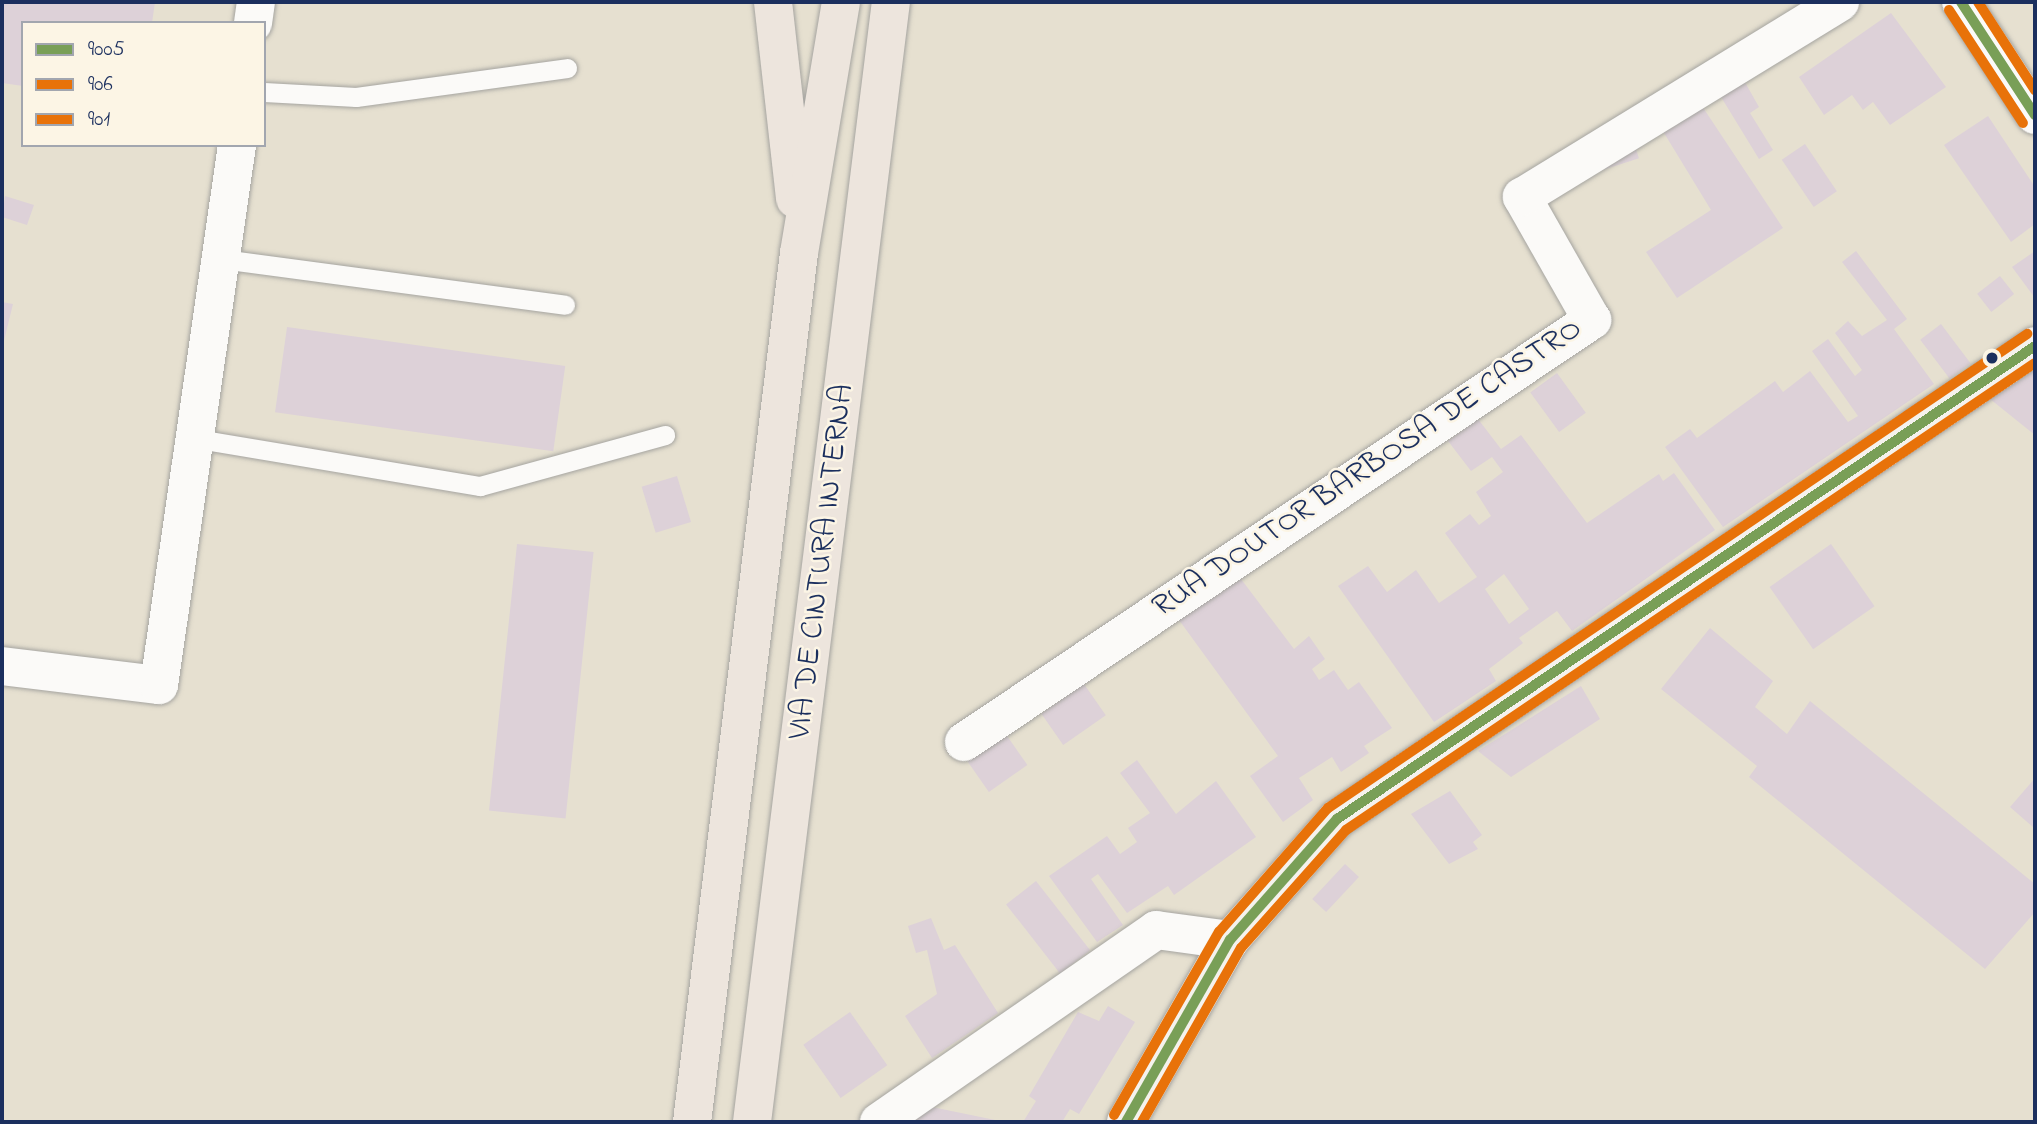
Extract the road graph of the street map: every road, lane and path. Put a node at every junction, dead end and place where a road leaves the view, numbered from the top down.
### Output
1 (256, 2) edge
2 (773, 2) edge
3 (841, 2) edge
4 (891, 2) edge
5 (1840, 2) edge
6 (1961, 2) edge
7 (253, 21) edge
8 (567, 68) dead end
9 (266, 92) edge
10 (2035, 115) edge
11 (237, 147) edge
12 (799, 253) junction
13 (222, 259) junction
14 (565, 305) dead end
15 (2035, 346) edge
16 (665, 435) dead end
17 (198, 439) junction
18 (2, 666) edge
19 (964, 742) dead end
20 (1230, 940) junction
21 (692, 1122) edge
22 (752, 1122) edge
23 (879, 1122) edge
24 (1126, 1122) edge

1 - 7 street
2 - 12 highway
3 - 12 highway
4 - 22 highway, VIA DE CINTURA INTERNA
5 - 19 street, RUA DOUTOR BARBOSA DE CASTRO
6 - 10 street
8 - 9 lane
11 - 13 street
12 - 21 highway, VIA DE CINTURA INTERNA
13 - 14 lane
13 - 17 street
15 - 20 main road
16 - 17 lane
17 - 18 street
20 - 23 street
20 - 24 main road

